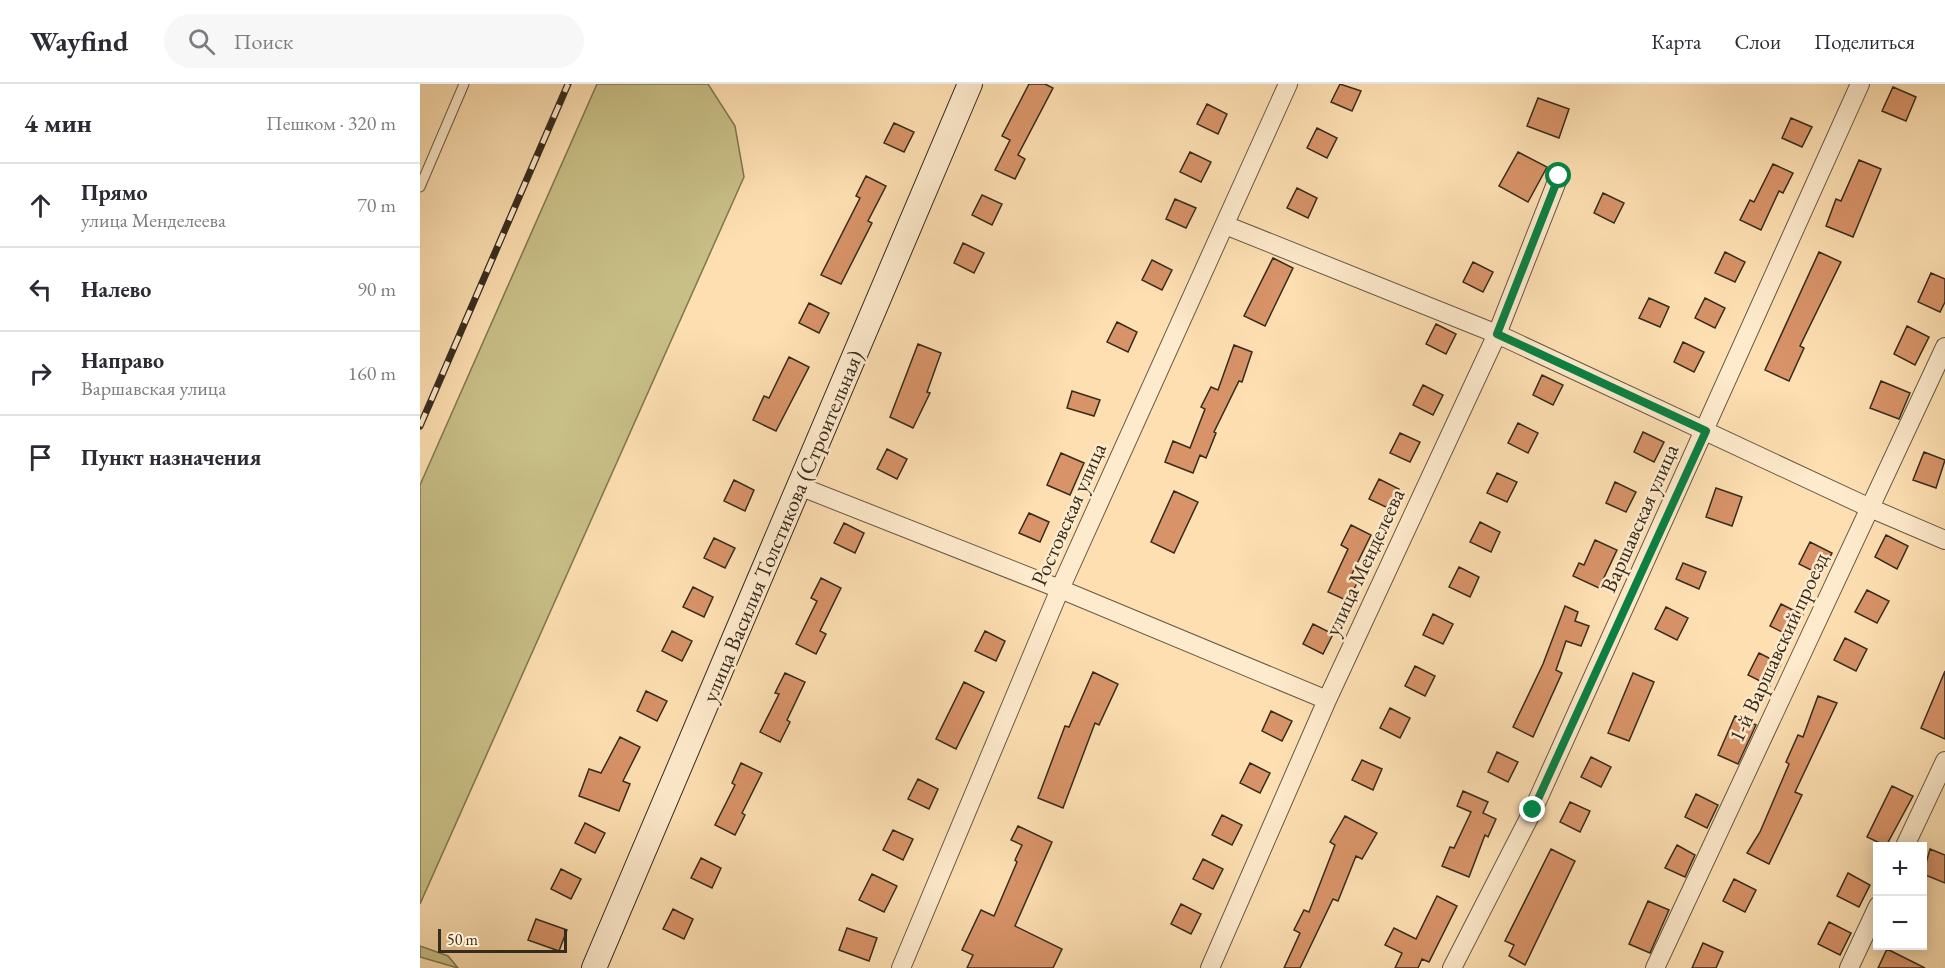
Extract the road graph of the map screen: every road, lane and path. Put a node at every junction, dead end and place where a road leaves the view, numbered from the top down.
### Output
1 (464, 84) edge
2 (970, 84) edge
3 (1288, 84) edge
4 (1860, 84) edge
5 (1559, 176) dead end
6 (420, 187) edge
7 (1225, 225) junction
8 (1497, 334) junction
9 (1945, 347) edge
10 (1706, 431) junction
11 (799, 486) junction
12 (1870, 508) junction
13 (1945, 540) edge
14 (1060, 589) junction
15 (1327, 700) junction
16 (1945, 761) edge
17 (1907, 842) edge
18 (1873, 917) edge
19 (594, 968) edge
20 (901, 968) edge
21 (1210, 968) edge
22 (1452, 968) edge
23 (1655, 968) edge
24 (1849, 968) edge

1 - 6 lane
2 - 11 main road, улица Василия Толстикова (Строительная)
3 - 7 street, Ростовская улица
4 - 10 street, Варшавская улица
5 - 8 street, улица Менделеева
7 - 8 street
7 - 14 street, Ростовская улица
8 - 10 street
8 - 15 street, улица Менделеева
9 - 12 street, 1-й Варшавский проезд
10 - 12 street
10 - 22 street, Варшавская улица
11 - 14 street
11 - 19 main road, улица Василия Толстикова (Строительная)
12 - 13 street
12 - 23 street, 1-й Варшавский проезд
14 - 15 street
14 - 20 street, Ростовская улица
15 - 21 street, улица Менделеева
16 - 17 street
18 - 24 street

